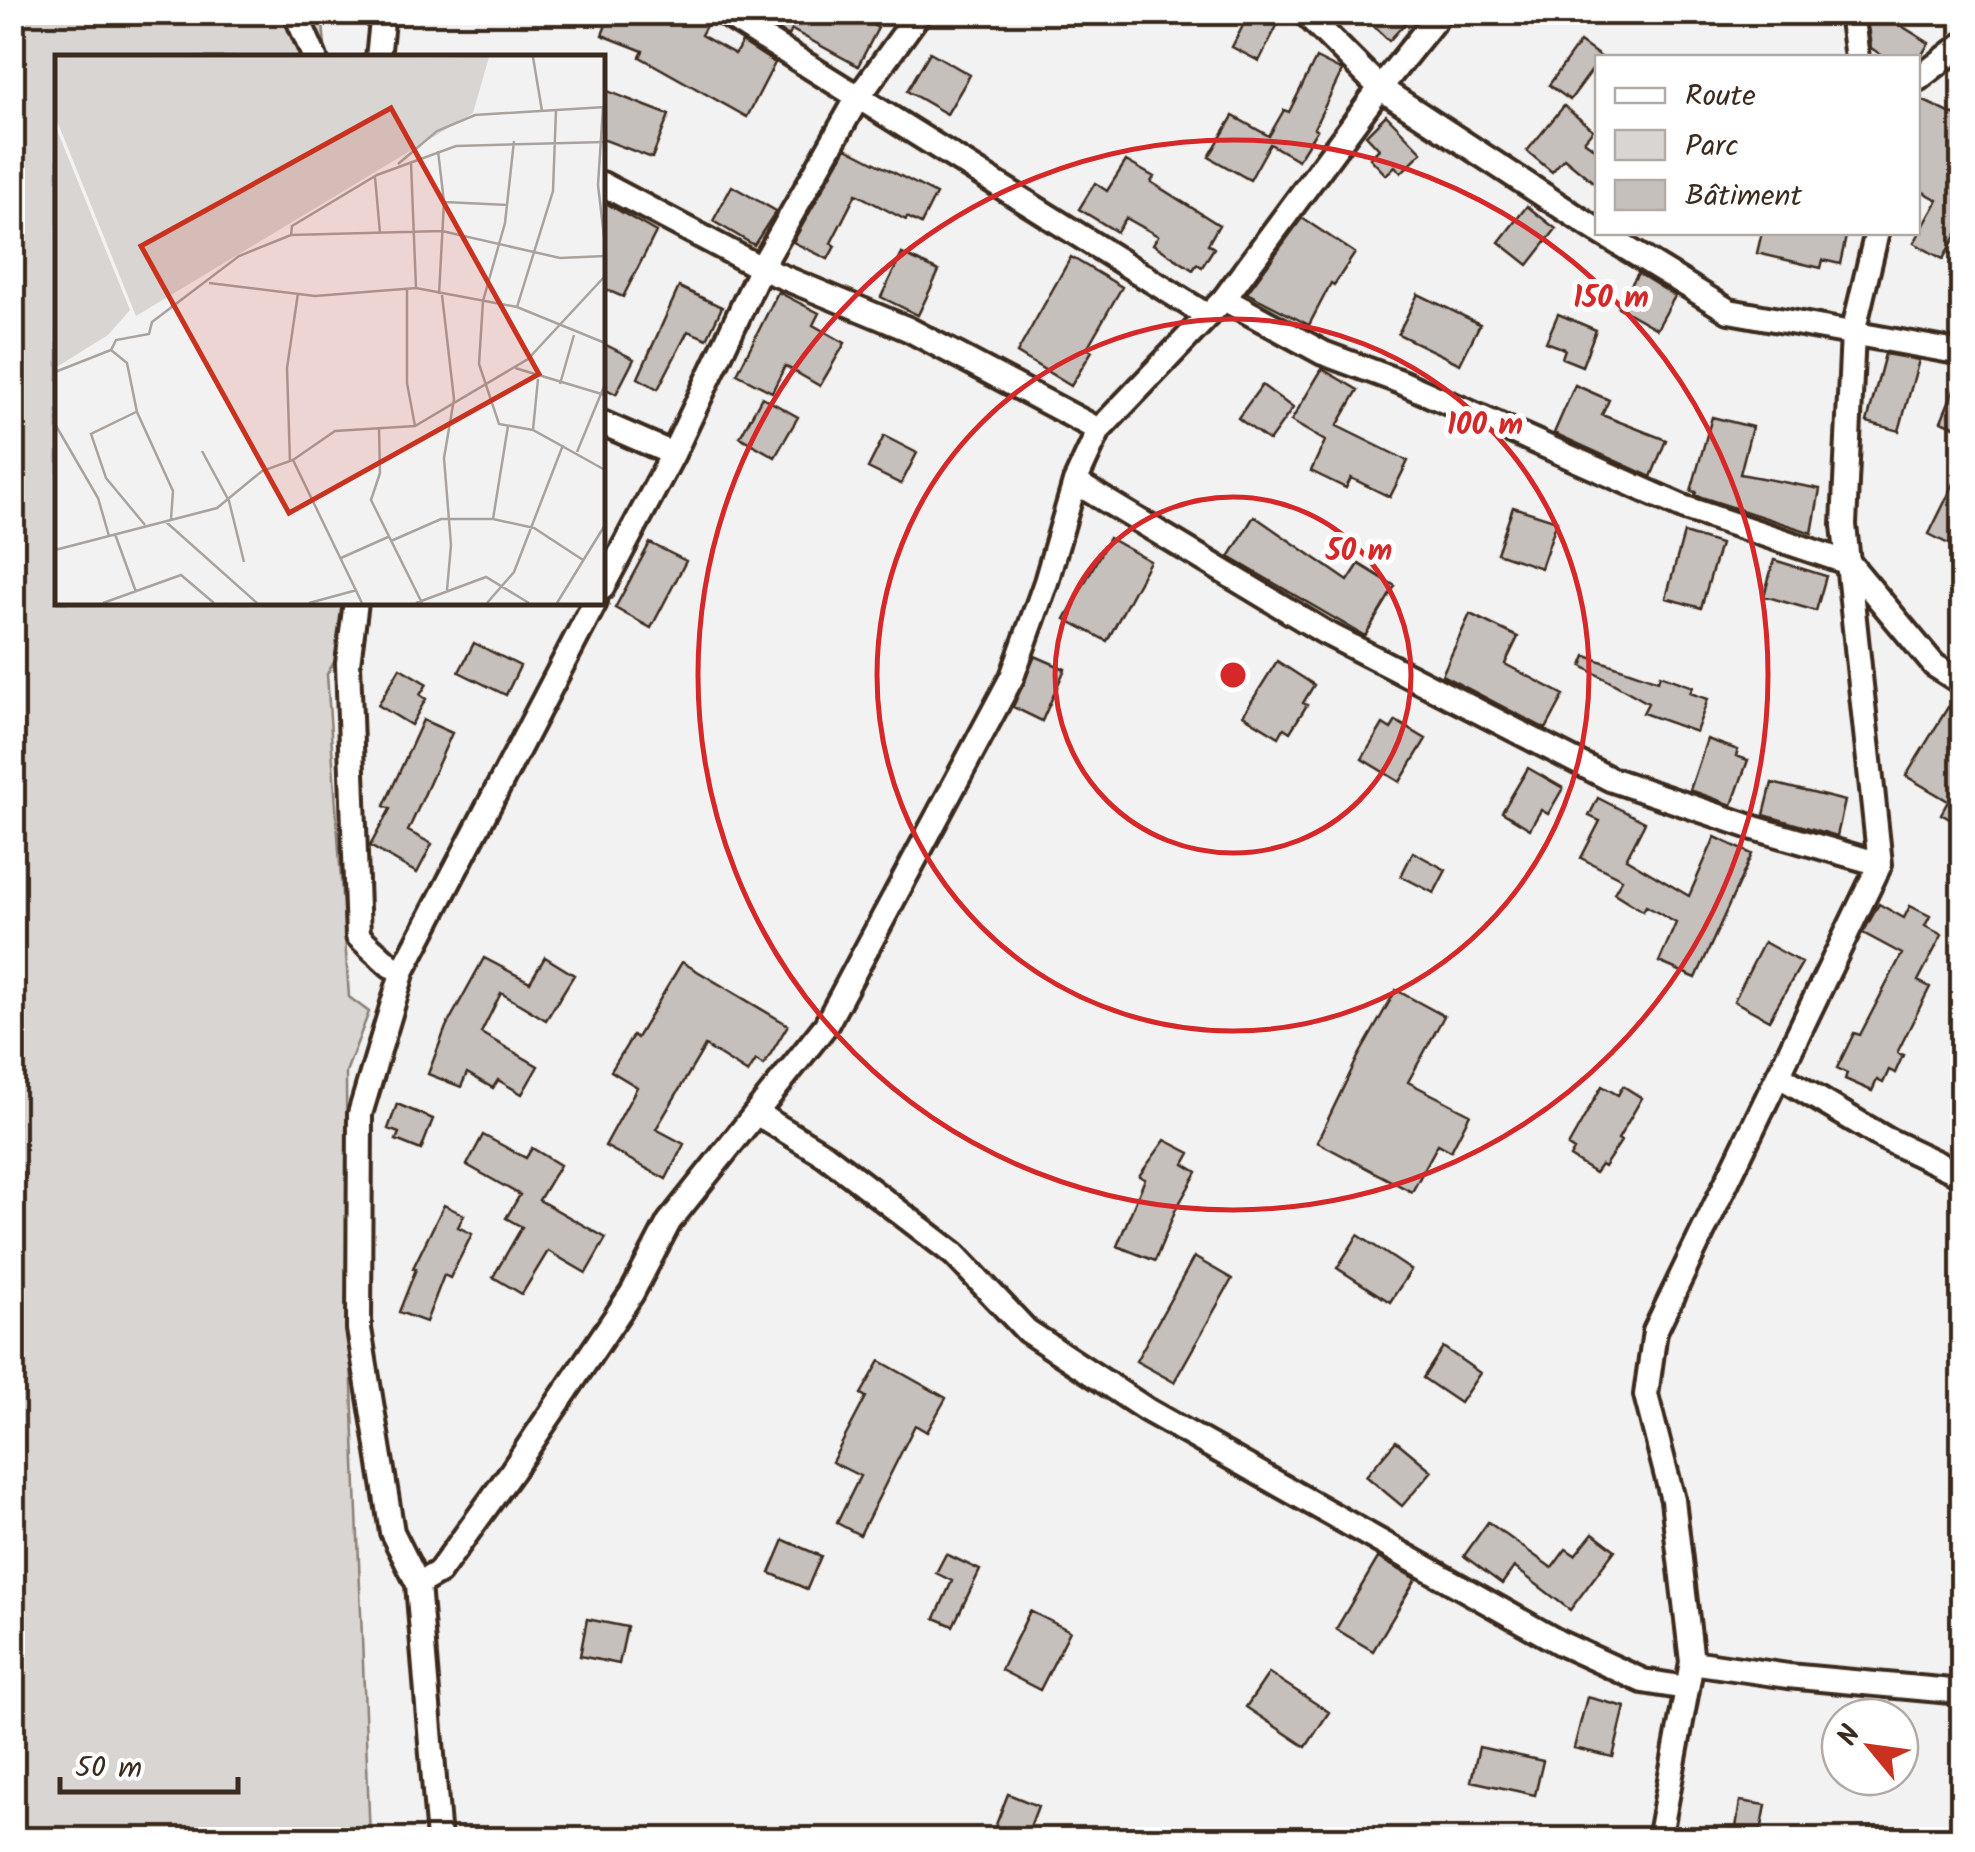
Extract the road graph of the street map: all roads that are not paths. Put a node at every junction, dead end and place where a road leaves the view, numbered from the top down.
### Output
1 (295, 12) edge
2 (383, 12) edge
3 (722, 12) edge
4 (920, 12) edge
5 (1304, 12) edge
6 (1441, 12) edge
7 (1851, 12) edge
8 (1962, 45) edge
9 (313, 55) edge
10 (378, 55) edge
11 (1857, 55) edge
12 (1920, 76) edge
13 (1380, 88) junction
14 (857, 99) junction
15 (605, 186) edge
16 (1595, 229) edge
17 (1604, 235) edge
18 (1875, 235) edge
19 (761, 268) junction
20 (1216, 308) junction
21 (1853, 333) junction
22 (1962, 353) edge
23 (605, 424) edge
24 (1100, 430) junction
25 (673, 454) junction
26 (1075, 482) junction
27 (1849, 563) junction
28 (605, 582) edge
29 (356, 605) edge
30 (593, 605) edge
31 (1962, 682) edge
32 (1880, 864) junction
33 (404, 970) junction
34 (1778, 1075) junction
35 (756, 1113) junction
36 (1962, 1175) edge
37 (418, 1584) junction
38 (1692, 1662) junction
39 (1686, 1688) junction
40 (1962, 1692) edge
41 (438, 1840) edge
42 (1658, 1840) edge

1 - 9 street
2 - 10 street
3 - 14 street
4 - 14 street
5 - 13 street
6 - 13 street
7 - 11 street
8 - 12 street
13 - 16 street
13 - 20 street
14 - 19 street
14 - 20 street
15 - 19 street
17 - 21 street
18 - 21 street
19 - 24 street
19 - 25 street
20 - 24 street
20 - 27 street
21 - 22 street
21 - 27 street
23 - 25 street
24 - 26 street
25 - 28 street
26 - 32 street
26 - 35 street
27 - 31 street
27 - 32 street
29 - 33 street
30 - 33 street
32 - 34 street
33 - 37 street
34 - 36 street
34 - 38 street
35 - 37 street
35 - 39 street
37 - 41 street
38 - 39 street
38 - 40 street
39 - 42 street

